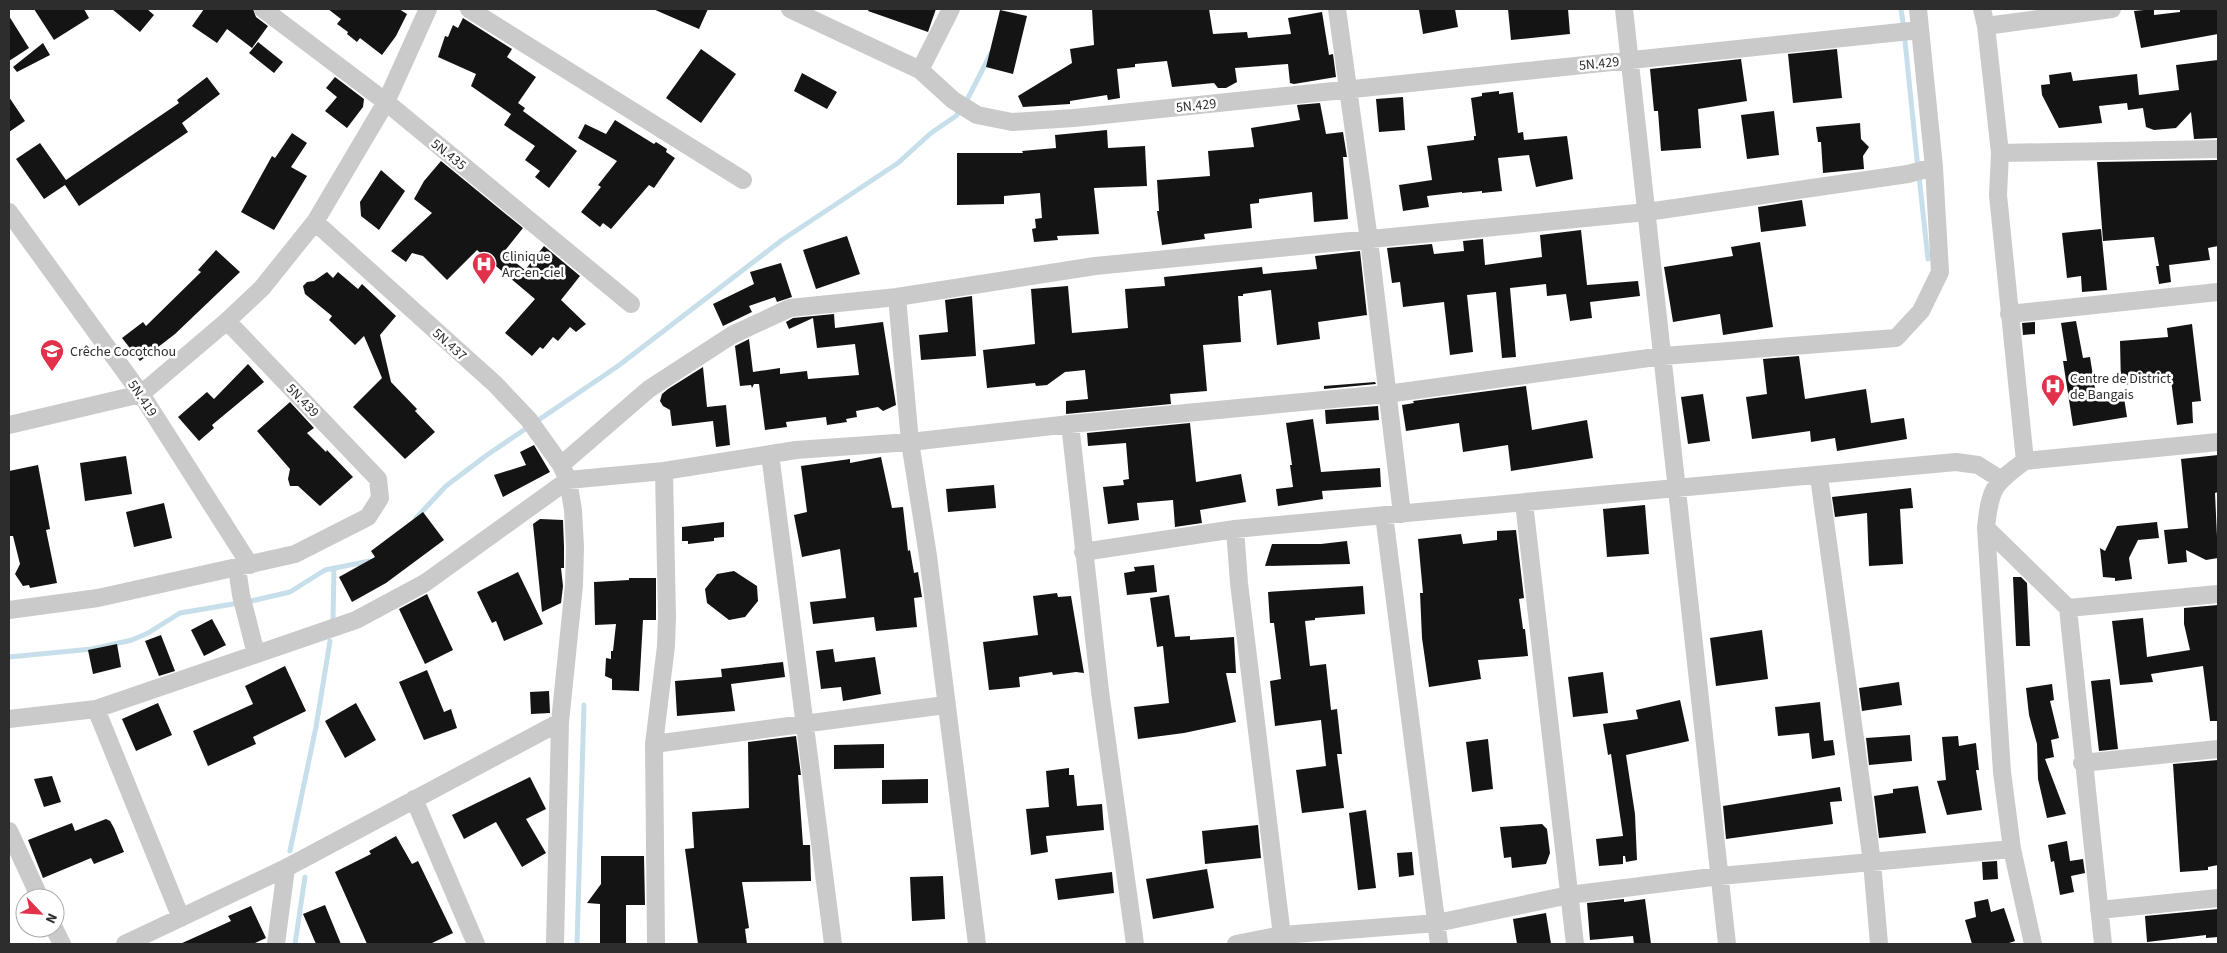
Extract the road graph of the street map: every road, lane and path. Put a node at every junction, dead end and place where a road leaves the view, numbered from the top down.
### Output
1 (263, 9) edge
2 (428, 9) edge
3 (469, 9) edge
4 (790, 9) edge
5 (950, 9) edge
6 (1337, 9) edge
7 (1624, 9) edge
8 (1918, 9) edge
9 (1982, 9) edge
10 (2112, 9) edge
11 (1986, 26) junction
12 (1920, 30) junction
13 (1630, 60) junction
14 (920, 70) junction
15 (1348, 88) junction
16 (386, 102) junction
17 (2218, 149) edge
18 (2000, 152) junction
19 (1934, 167) junction
20 (743, 180) dead end
21 (9, 212) edge
22 (1647, 212) junction
23 (315, 222) junction
24 (1369, 240) junction
25 (2218, 292) edge
26 (897, 297) junction
27 (631, 304) dead end
28 (2009, 314) junction
29 (227, 321) junction
30 (1663, 356) junction
31 (141, 394) junction
32 (1387, 394) junction
33 (1070, 424) junction
34 (9, 425) edge
35 (910, 442) junction
36 (2218, 442) edge
37 (770, 454) junction
38 (2024, 461) junction
39 (664, 471) junction
40 (564, 473) junction
41 (1819, 477) junction
42 (2000, 479) junction
43 (1678, 489) junction
44 (1524, 503) junction
45 (1402, 514) junction
46 (1384, 516) junction
47 (1986, 528) junction
48 (1235, 529) junction
49 (1083, 552) junction
50 (244, 567) junction
51 (2218, 594) edge
52 (2068, 608) junction
53 (9, 610) edge
54 (256, 654) junction
55 (945, 706) junction
56 (96, 709) junction
57 (9, 719) edge
58 (560, 722) junction
59 (804, 724) junction
60 (654, 744) junction
61 (2218, 749) edge
62 (2082, 764) junction
63 (414, 799) junction
64 (9, 831) edge
65 (2012, 849) junction
66 (1872, 862) junction
67 (286, 868) junction
68 (1720, 876) junction
69 (35, 888) edge
70 (1569, 895) junction
71 (2218, 898) edge
72 (2099, 910) junction
73 (181, 918) junction
74 (1437, 923) junction
75 (1283, 940) edge
76 (126, 944) edge
77 (276, 944) edge
78 (476, 944) edge
79 (555, 944) edge
80 (656, 944) edge
81 (834, 944) edge
82 (977, 944) edge
83 (1134, 944) edge
84 (1236, 944) edge
85 (1440, 944) edge
86 (1575, 944) edge
87 (1727, 944) edge
88 (1879, 944) edge
89 (2033, 944) edge
90 (2103, 944) edge

1 - 16 street, 5N.435
2 - 16 street
3 - 20 street
4 - 14 street, 5N.429
5 - 14 street
6 - 15 street
7 - 13 street
8 - 12 street
9 - 11 street
10 - 11 street
11 - 18 street
12 - 13 street, 5N.429
12 - 19 street
13 - 15 street, 5N.429
13 - 22 street
14 - 15 street, 5N.429
15 - 24 street
16 - 23 street
16 - 27 street, 5N.435
17 - 18 street
18 - 28 street
19 - 22 street
19 - 30 street
21 - 31 street, 5N.419
22 - 24 street
22 - 30 street
23 - 29 street
23 - 40 street, 5N.437
24 - 26 street
24 - 32 street
25 - 28 street
26 - 35 street
26 - 40 street
28 - 38 street
29 - 31 street
29 - 50 street, 5N.439
30 - 32 street
30 - 43 street
31 - 34 street
31 - 50 street, 5N.419
32 - 33 street
32 - 45 street
33 - 35 street
33 - 49 street
35 - 37 street
35 - 55 street
36 - 38 street
37 - 39 street
37 - 59 street
38 - 42 street
39 - 40 street
39 - 60 street
40 - 54 street
40 - 58 street
41 - 42 street
41 - 43 street
41 - 66 street
42 - 47 street
43 - 44 street
43 - 68 street
44 - 45 street
44 - 70 street
45 - 46 street
46 - 48 street
46 - 74 street
47 - 52 street
47 - 65 street
48 - 49 street
48 - 75 street
49 - 83 street
50 - 53 street
50 - 54 street
51 - 52 street
52 - 62 street
54 - 56 street
55 - 59 street
55 - 82 street
56 - 57 street
56 - 73 street
58 - 63 street
58 - 79 street
59 - 60 street
59 - 81 street
60 - 80 street
61 - 62 street
62 - 72 street
63 - 67 street
63 - 78 street
64 - 69 street
65 - 66 street
65 - 89 street
66 - 68 street
66 - 88 street
67 - 73 street
67 - 77 street
68 - 70 street
68 - 87 street
70 - 74 street
70 - 86 street
71 - 72 street
72 - 90 street
73 - 76 street
74 - 75 street
74 - 85 street
75 - 84 street

